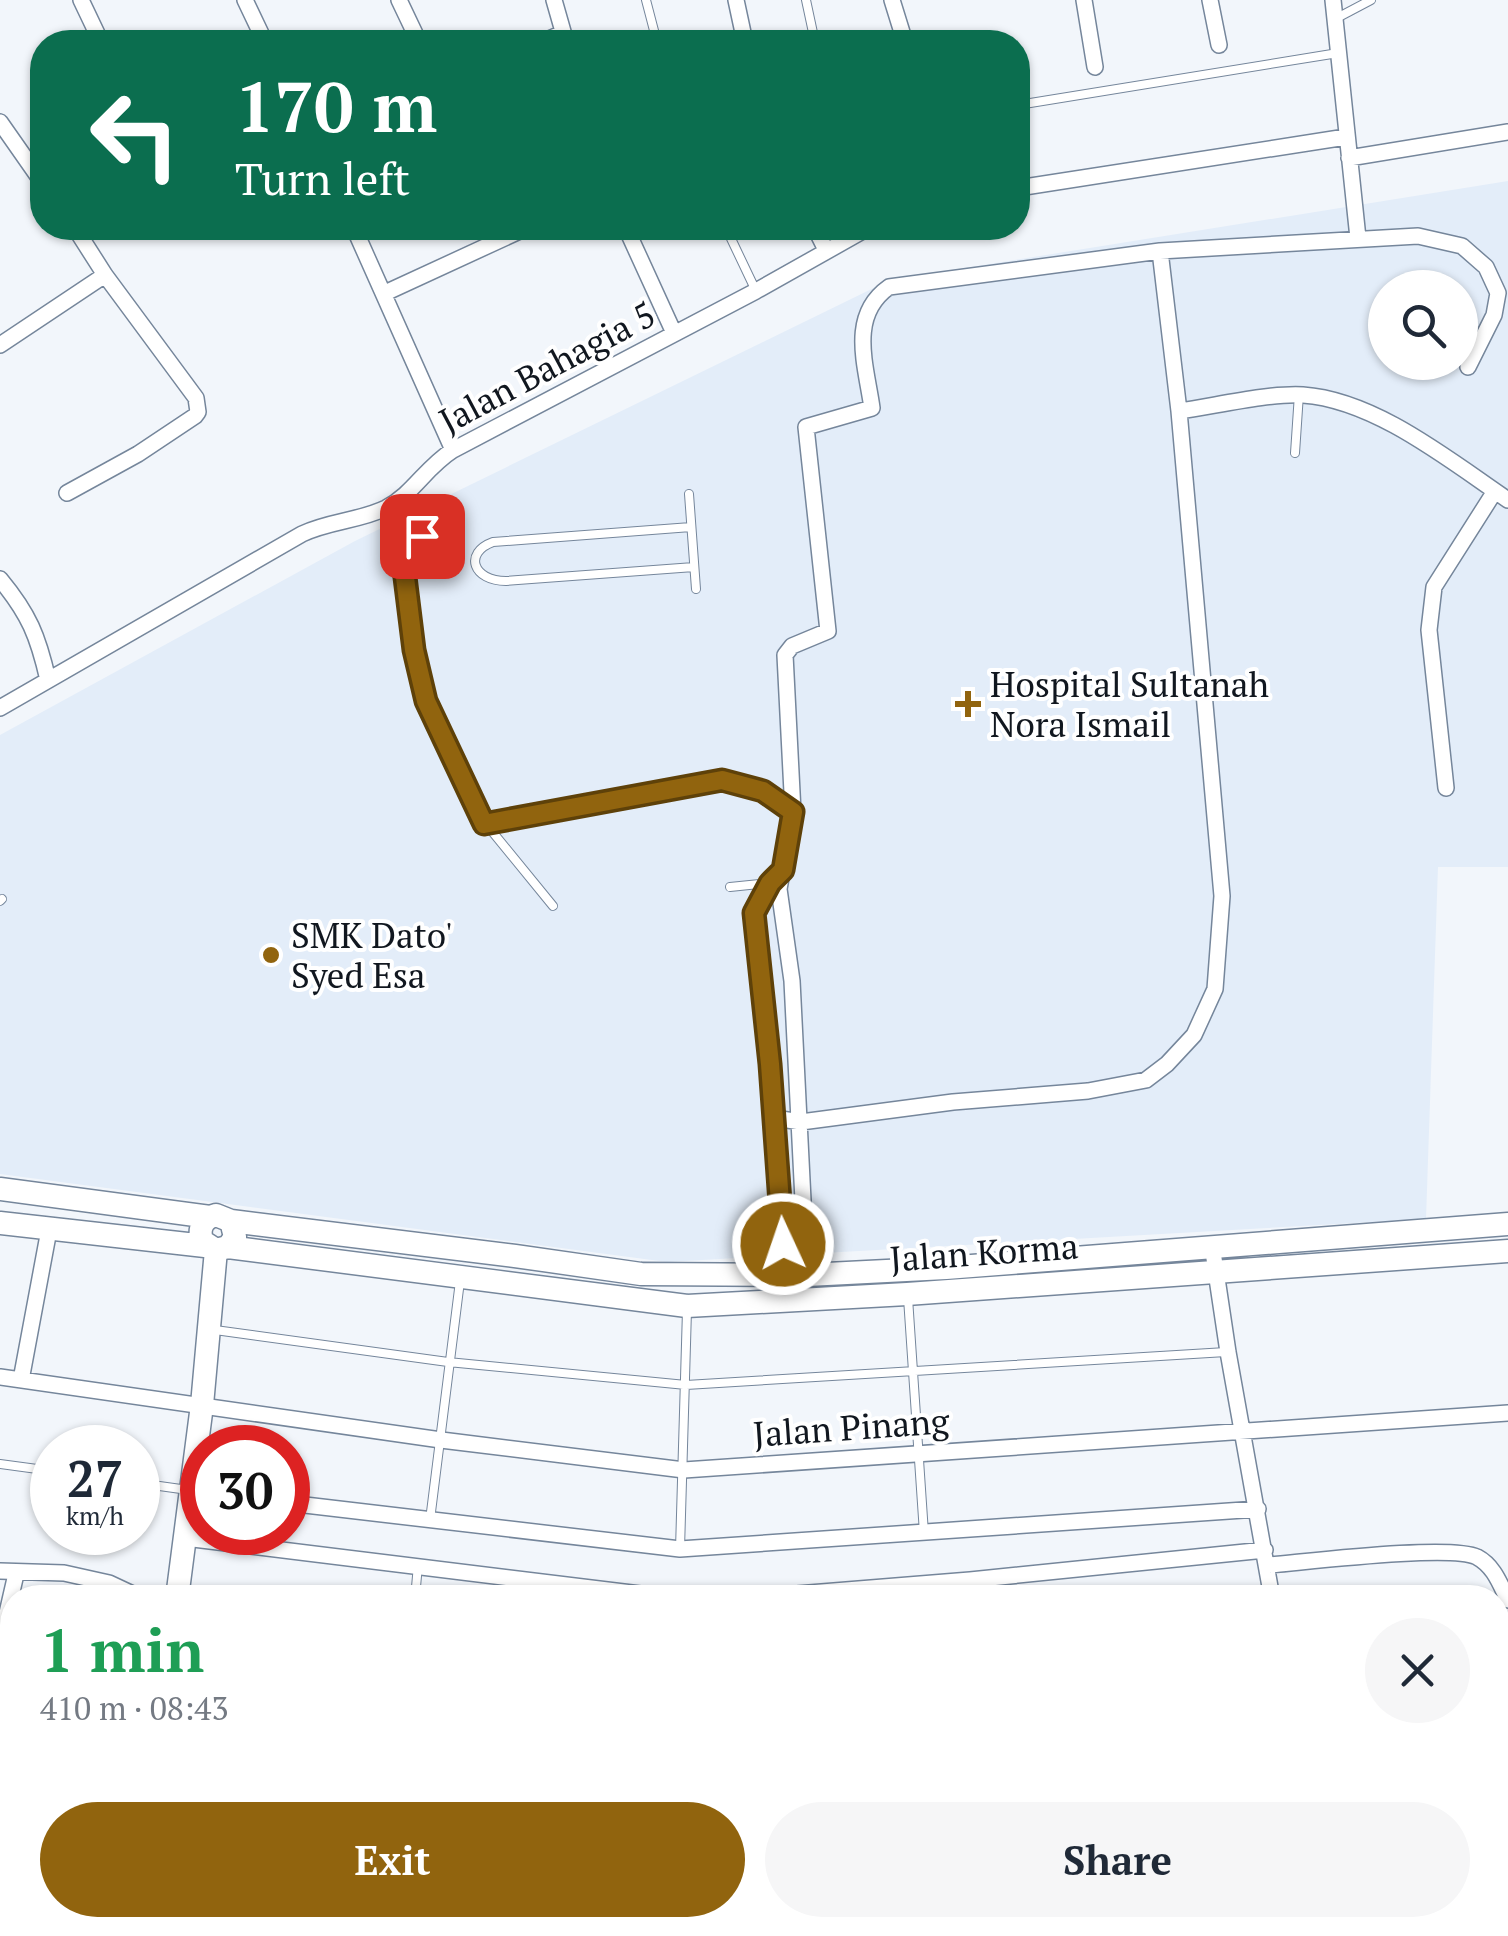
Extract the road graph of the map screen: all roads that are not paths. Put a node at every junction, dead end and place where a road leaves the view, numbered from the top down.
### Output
1 (80, 0) edge
2 (245, 0) edge
3 (399, 0) edge
4 (554, 0) edge
5 (646, 0) edge
6 (736, 0) edge
7 (806, 0) edge
8 (892, 0) edge
9 (1084, 0) edge
10 (1210, 0) edge
11 (1334, 0) edge
12 (1371, 0) edge
13 (1336, 20) junction
14 (95, 30) edge
15 (259, 30) edge
16 (413, 30) edge
17 (563, 30) edge
18 (654, 30) edge
19 (743, 30) edge
20 (812, 30) edge
21 (901, 30) edge
22 (1219, 45) dead end
23 (1338, 53) junction
24 (1095, 67) dead end
25 (1030, 103) edge
26 (2, 127) edge
27 (1508, 132) edge
28 (1346, 137) junction
29 (1350, 158) junction
30 (30, 166) edge
31 (1030, 186) edge
32 (1358, 238) junction
33 (83, 240) edge
34 (360, 240) edge
35 (500, 240) edge
36 (631, 240) edge
37 (732, 240) edge
38 (821, 240) edge
39 (845, 240) edge
40 (826, 250) junction
41 (1160, 251) junction
42 (105, 275) junction
43 (756, 291) junction
44 (385, 294) junction
45 (674, 333) junction
46 (0, 344) edge
47 (1478, 346) edge
48 (1299, 394) junction
49 (1180, 411) junction
50 (452, 450) junction
51 (1295, 452) dead end
52 (67, 492) dead end
53 (689, 494) dead end
54 (1502, 496) edge
55 (691, 526) junction
56 (438, 534) dead end
57 (694, 567) junction
58 (0, 579) edge
59 (696, 589) dead end
60 (48, 680) junction
61 (0, 708) edge
62 (1446, 788) dead end
63 (793, 812) junction
64 (484, 824) junction
65 (774, 886) junction
66 (730, 887) dead end
67 (553, 906) dead end
68 (771, 1076) junction
69 (798, 1076) junction
70 (774, 1118) junction
71 (802, 1122) junction
72 (0, 1189) edge
73 (220, 1219) junction
74 (0, 1223) edge
75 (1508, 1224) edge
76 (49, 1230) junction
77 (1212, 1246) junction
78 (216, 1248) junction
79 (1508, 1251) edge
80 (1215, 1270) junction
81 (738, 1273) junction
82 (460, 1276) junction
83 (808, 1286) junction
84 (908, 1294) junction
85 (687, 1306) junction
86 (210, 1329) junction
87 (1228, 1352) junction
88 (448, 1362) junction
89 (912, 1374) junction
90 (0, 1376) edge
91 (20, 1380) junction
92 (686, 1386) junction
93 (202, 1405) junction
94 (1508, 1412) edge
95 (201, 1425) edge
96 (1243, 1431) junction
97 (441, 1440) junction
98 (919, 1452) junction
99 (0, 1464) edge
100 (30, 1469) edge
101 (684, 1470) junction
102 (310, 1506) edge
103 (1258, 1509) junction
104 (430, 1522) junction
105 (924, 1533) junction
106 (680, 1549) junction
107 (310, 1552) edge
108 (183, 1555) edge
109 (1267, 1558) junction
110 (418, 1565) junction
111 (8, 1572) edge
112 (113, 1585) edge
113 (179, 1585) edge
114 (416, 1585) edge
115 (573, 1585) edge
116 (908, 1585) edge
117 (1270, 1585) edge
118 (1501, 1585) edge

1 - 14 street
2 - 15 street
3 - 16 street
4 - 17 street
5 - 18 lane
6 - 19 street
7 - 20 lane
8 - 21 street
9 - 24 street
10 - 22 street
11 - 13 street
12 - 13 lane
13 - 23 street
23 - 25 lane
23 - 28 street
26 - 30 street
27 - 29 street
28 - 29 street
28 - 31 street
29 - 32 street
32 - 41 street
32 - 47 street
33 - 42 street
34 - 44 street
35 - 44 street
36 - 45 street
37 - 43 lane
38 - 40 street
39 - 40 street, Jalan Bahagia 5
40 - 43 street, Jalan Bahagia 5
41 - 49 street
41 - 63 street
42 - 46 street
42 - 52 street
43 - 45 street, Jalan Bahagia 5
44 - 50 street
45 - 50 street, Jalan Bahagia 5
48 - 49 street
48 - 51 lane
48 - 54 street
49 - 71 street
50 - 60 street, Jalan Bahagia 5
53 - 55 lane
54 - 62 street
55 - 57 lane
55 - 57 lane
56 - 64 lane
57 - 59 lane
58 - 60 street
60 - 61 street, Jalan Bahagia 5
63 - 64 lane
63 - 65 street
64 - 67 lane
65 - 66 lane
65 - 68 street
65 - 69 street
68 - 69 street
68 - 70 street
69 - 71 street
70 - 71 street
70 - 81 street
71 - 83 street
72 - 73 street, Jalan Korma
73 - 78 street
73 - 81 street, Jalan Korma
74 - 76 street, Jalan Korma
75 - 77 street, Jalan Korma
76 - 78 street, Jalan Korma
76 - 91 street
77 - 80 street
77 - 83 street, Jalan Korma
78 - 82 street, Jalan Korma
78 - 86 street
79 - 80 street, Jalan Korma
80 - 84 street, Jalan Korma
80 - 87 street
81 - 83 street, Jalan Korma
82 - 85 street, Jalan Korma
82 - 88 lane
83 - 84 street, Jalan Korma
83 - 85 street, Jalan Korma
84 - 89 lane
85 - 92 lane
86 - 88 lane
86 - 93 street
87 - 89 lane
87 - 96 street
88 - 92 lane
88 - 97 lane
89 - 92 lane
89 - 98 lane
90 - 91 street, Jalan Pinang
91 - 93 street, Jalan Pinang
92 - 101 lane
93 - 95 street
93 - 97 street, Jalan Pinang
94 - 96 street, Jalan Pinang
96 - 98 street, Jalan Pinang
96 - 103 street
97 - 101 street, Jalan Pinang
97 - 104 lane
98 - 101 street, Jalan Pinang
98 - 105 lane
99 - 100 lane
101 - 106 lane
102 - 104 street
103 - 105 street
103 - 109 street
104 - 106 street
105 - 106 street
107 - 110 street
108 - 113 street
109 - 116 street
109 - 117 street
109 - 118 street
110 - 114 lane
110 - 115 street
111 - 112 street

